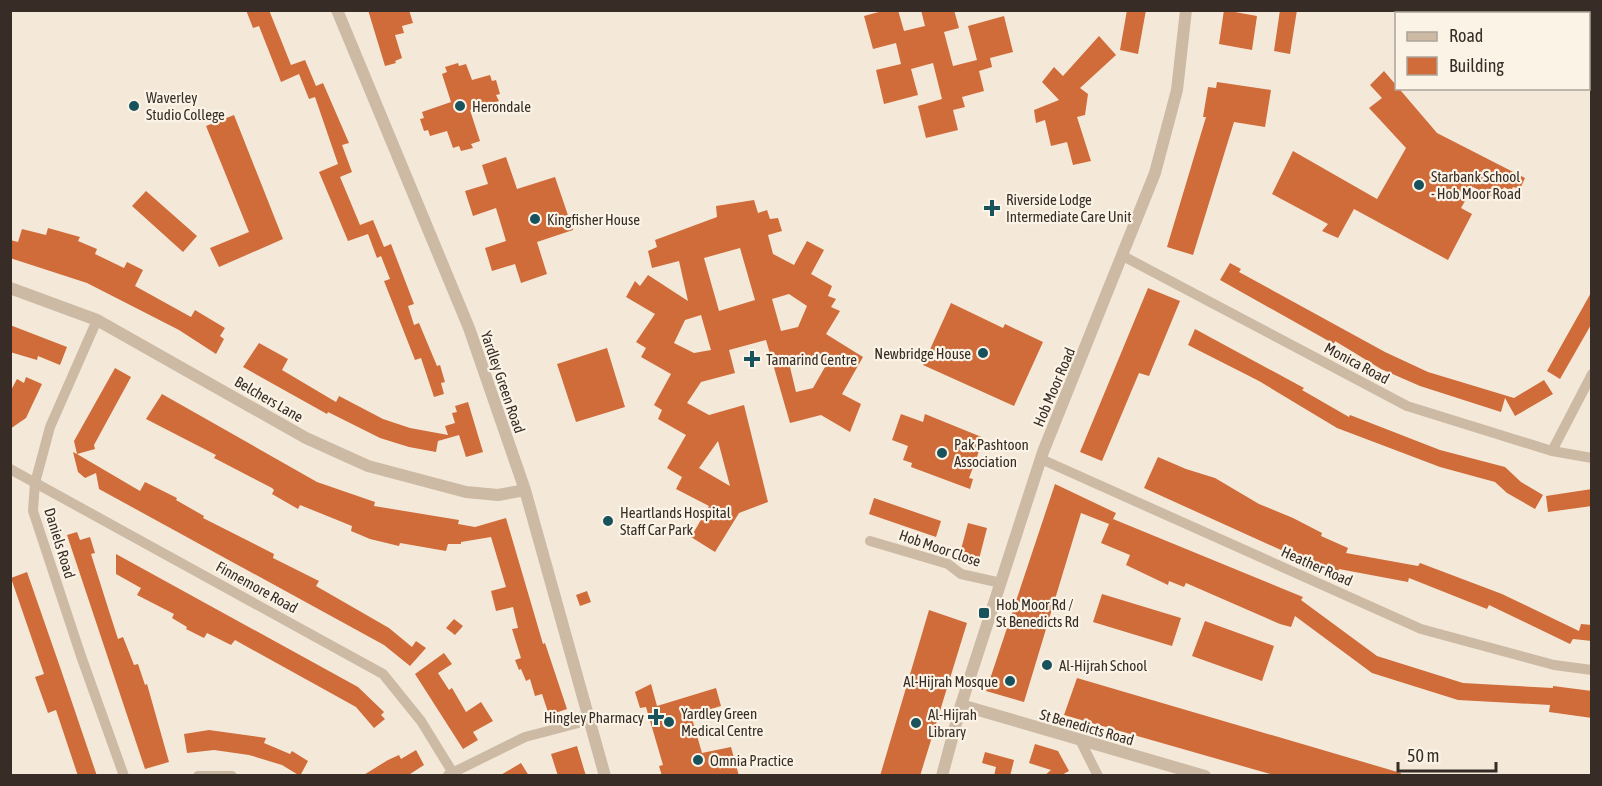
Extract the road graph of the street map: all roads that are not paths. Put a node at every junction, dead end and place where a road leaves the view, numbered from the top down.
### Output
1 (337, 10) edge
2 (1186, 10) edge
3 (1123, 256) junction
4 (10, 288) edge
5 (97, 320) junction
6 (1592, 374) edge
7 (1552, 451) junction
8 (1592, 458) edge
9 (1041, 459) junction
10 (10, 469) edge
11 (35, 483) junction
12 (525, 490) junction
13 (870, 541) dead end
14 (1001, 583) junction
15 (1592, 670) edge
16 (961, 705) junction
17 (590, 720) junction
18 (1081, 742) junction
19 (451, 774) edge
20 (124, 776) edge
21 (198, 776) edge
22 (232, 776) edge
23 (605, 776) edge
24 (942, 776) edge
25 (1098, 776) edge
26 (1205, 776) edge

1 - 12 street, Yardley Green Road
2 - 3 street, Hob Moor Road
3 - 7 street, Monica Road
3 - 9 street, Hob Moor Road
4 - 5 street, Belchers Lane
5 - 11 street, Daniels Road
5 - 12 street, Belchers Lane
6 - 7 street
7 - 8 street, Monica Road
9 - 14 street, Hob Moor Road
9 - 15 street, Heather Road
10 - 11 street, Finnemore Road
11 - 19 street, Finnemore Road
11 - 20 street, Daniels Road
12 - 17 street, Yardley Green Road
13 - 14 street, Hob Moor Close
14 - 16 street, Hob Moor Road
16 - 18 street, St Benedicts Road
16 - 24 street, Hob Moor Road
17 - 19 street
17 - 23 street, Yardley Green Road
18 - 25 street
18 - 26 street, St Benedicts Road
21 - 22 street

